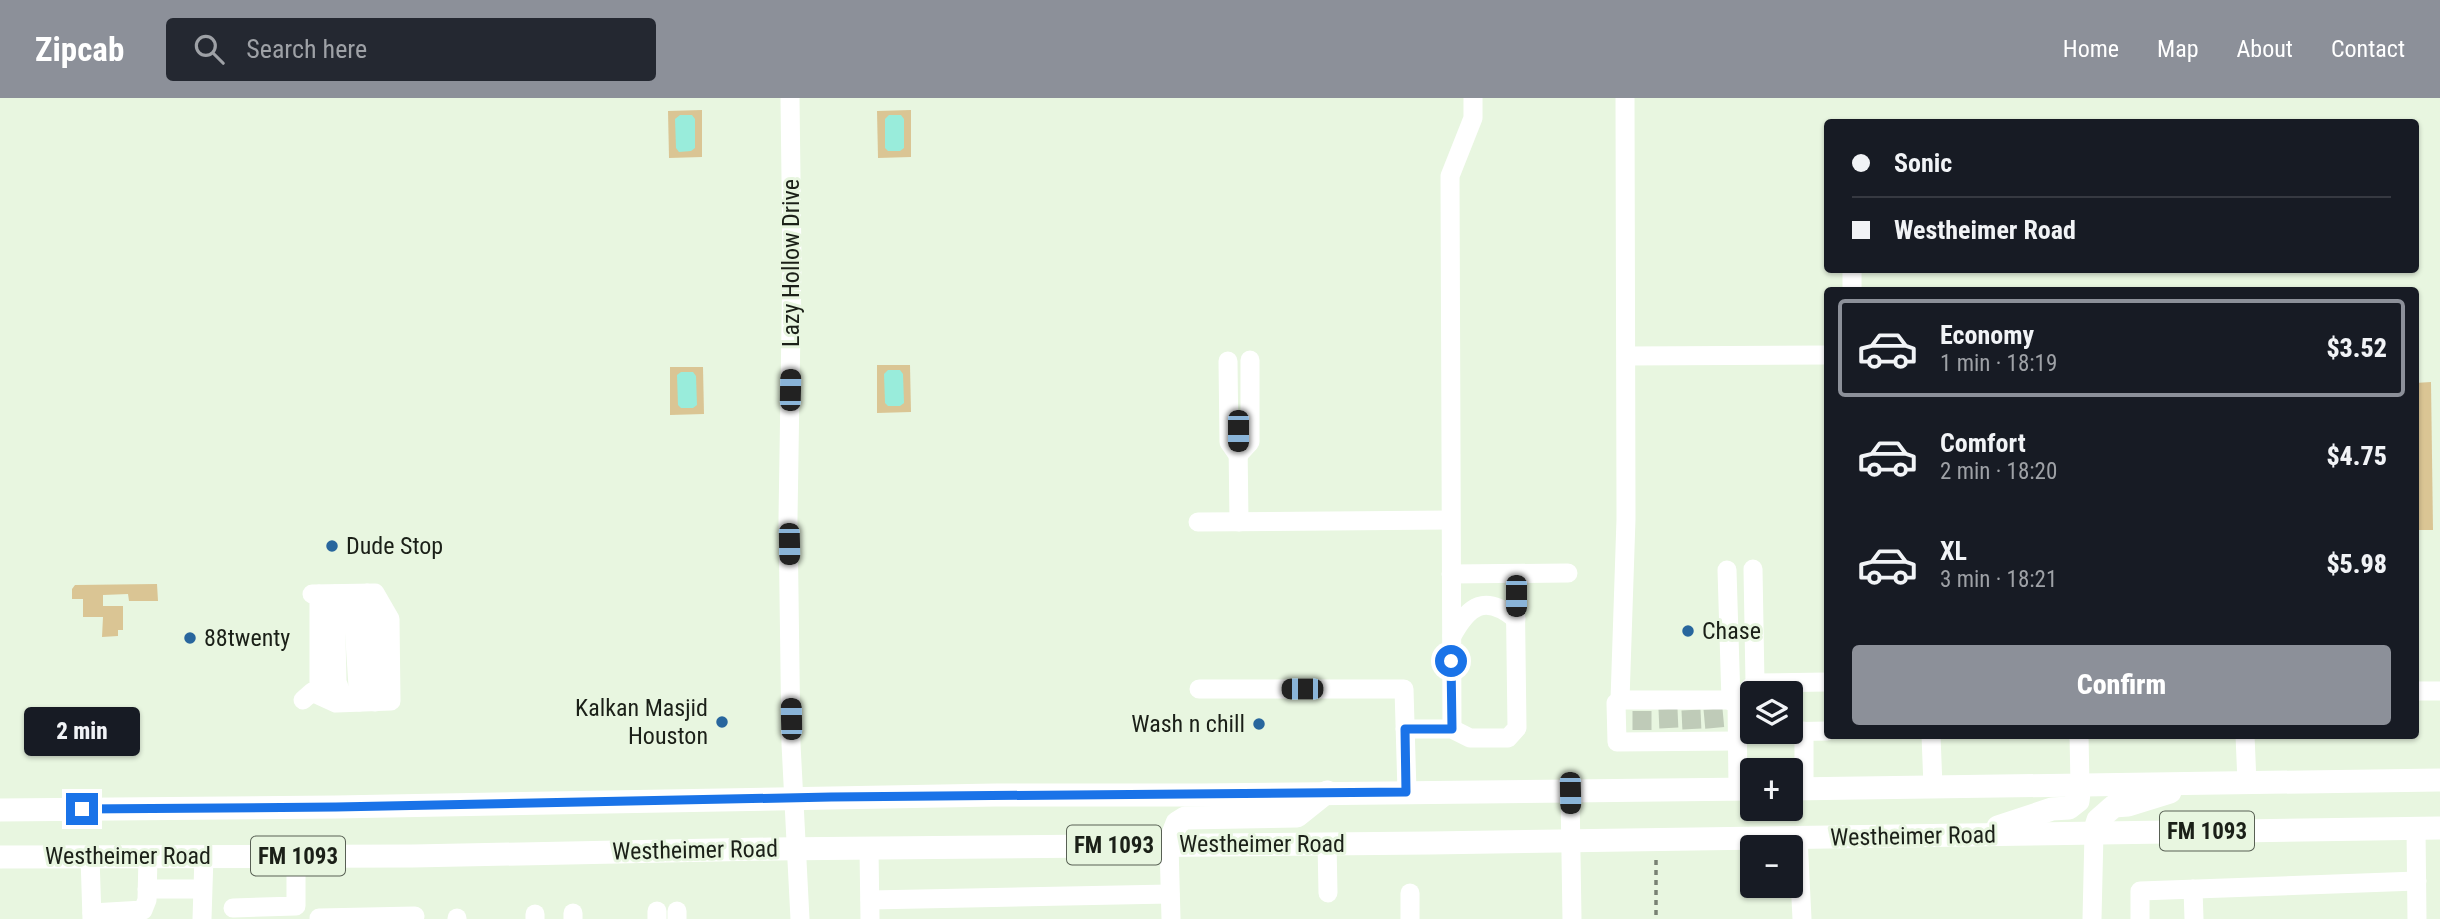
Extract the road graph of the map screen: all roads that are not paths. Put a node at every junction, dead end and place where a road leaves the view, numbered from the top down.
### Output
1 (790, 98) edge
2 (1473, 98) edge
3 (1625, 98) edge
4 (1824, 355) edge
5 (1626, 356) junction
6 (1239, 360) dead end
7 (1450, 520) junction
8 (1239, 522) junction
9 (1198, 523) dead end
10 (1753, 569) dead end
11 (1727, 570) dead end
12 (1516, 573) junction
13 (1568, 573) dead end
14 (1451, 574) junction
15 (337, 594) junction
16 (1516, 619) junction
17 (1451, 639) junction
18 (1755, 681) edge
19 (1824, 682) edge
20 (1803, 685) edge
21 (1199, 690) dead end
22 (2419, 691) edge
23 (2440, 691) edge
24 (1740, 693) edge
25 (1620, 700) junction
26 (303, 701) dead end
27 (354, 702) junction
28 (1724, 703) junction
29 (1405, 729) junction
30 (1452, 729) junction
31 (1804, 731) joint
32 (1824, 731) edge
33 (1931, 739) edge
34 (2079, 739) edge
35 (2245, 739) edge
36 (1737, 741) junction
37 (1801, 758) edge
38 (1740, 759) edge
39 (2440, 780) edge
40 (2247, 783) junction
41 (2197, 784) junction
42 (2080, 785) junction
43 (1933, 787) junction
44 (1740, 789) edge
45 (1803, 789) edge
46 (1406, 792) junction
47 (1327, 793) junction
48 (1570, 793) junction
49 (795, 797) junction
50 (0, 810) edge
51 (2440, 828) edge
52 (2416, 829) junction
53 (2094, 832) junction
54 (1975, 835) junction
55 (1803, 837) edge
56 (1740, 838) edge
57 (1571, 841) junction
58 (1327, 843) junction
59 (1169, 844) junction
60 (797, 848) junction
61 (869, 849) junction
62 (90, 856) junction
63 (148, 856) junction
64 (204, 856) junction
65 (296, 856) junction
66 (0, 857) edge
67 (2417, 881) junction
68 (148, 889) junction
69 (202, 889) junction
70 (2193, 889) junction
71 (1328, 893) dead end
72 (1410, 893) dead end
73 (1170, 894) junction
74 (1800, 898) edge
75 (233, 908) dead end
76 (870, 910) edge
77 (296, 913) edge
78 (143, 914) edge
79 (92, 916) edge
80 (415, 916) dead end
81 (319, 918) edge
82 (202, 919) edge
83 (800, 919) edge
84 (1171, 919) edge
85 (1410, 919) edge
86 (1572, 919) edge
87 (1801, 919) edge
88 (2092, 919) edge
89 (2140, 919) edge
90 (2194, 919) edge
91 (2417, 919) edge

1 - 49 street, Lazy Hollow Drive
2 - 7 street
3 - 5 street
4 - 5 street
5 - 25 street
6 - 8 street
7 - 8 street
7 - 14 street
8 - 9 street
10 - 18 street
11 - 28 street
12 - 13 street
12 - 14 street
12 - 16 street
14 - 17 street
15 - 27 street
15 - 27 street
15 - 27 street
16 - 17 street
16 - 30 street
17 - 30 street
19 - 20 street
21 - 29 street
22 - 23 street
24 - 28 street
25 - 28 street
25 - 36 street
26 - 27 street
28 - 36 street
29 - 30 street
29 - 46 street
31 - 32 street
31 - 37 street
33 - 43 street
34 - 42 street
35 - 40 street
36 - 38 street
39 - 40 main road, Westheimer Road / FM 1093
40 - 41 main road, Westheimer Road / FM 1093
41 - 42 main road, Westheimer Road / FM 1093
41 - 53 main road
42 - 43 main road, Westheimer Road / FM 1093
42 - 54 main road
43 - 45 main road, Westheimer Road / FM 1093
44 - 48 main road, Westheimer Road / FM 1093
46 - 47 main road, Westheimer Road / FM 1093
46 - 48 main road, Westheimer Road / FM 1093
47 - 49 main road, Westheimer Road / FM 1093
47 - 59 main road
48 - 57 street
49 - 50 main road, Westheimer Road / FM 1093
49 - 60 street, Lazy Hollow Drive
51 - 52 main road, Westheimer Road / FM 1093
52 - 53 main road, Westheimer Road / FM 1093
52 - 67 street
53 - 54 main road, Westheimer Road / FM 1093
53 - 88 street
54 - 55 main road, Westheimer Road / FM 1093
56 - 57 main road, Westheimer Road / FM 1093
57 - 58 main road, Westheimer Road / FM 1093
57 - 86 street
58 - 59 main road, Westheimer Road / FM 1093
58 - 71 street
59 - 61 main road, Westheimer Road / FM 1093
59 - 73 street
60 - 61 main road, Westheimer Road / FM 1093
60 - 65 main road, Westheimer Road / FM 1093
60 - 83 street, Lazy Hollow Drive
61 - 76 street
62 - 63 main road, Westheimer Road / FM 1093
62 - 66 main road, Westheimer Road / FM 1093
62 - 79 street
63 - 64 main road, Westheimer Road / FM 1093
63 - 68 street
64 - 65 main road, Westheimer Road / FM 1093
64 - 69 street
65 - 77 street
67 - 70 street
67 - 91 street
68 - 69 street
68 - 78 street
69 - 82 street
70 - 89 street
70 - 90 street
72 - 85 street
73 - 76 street
73 - 84 street
74 - 87 street
75 - 77 street
78 - 79 street
80 - 81 street

